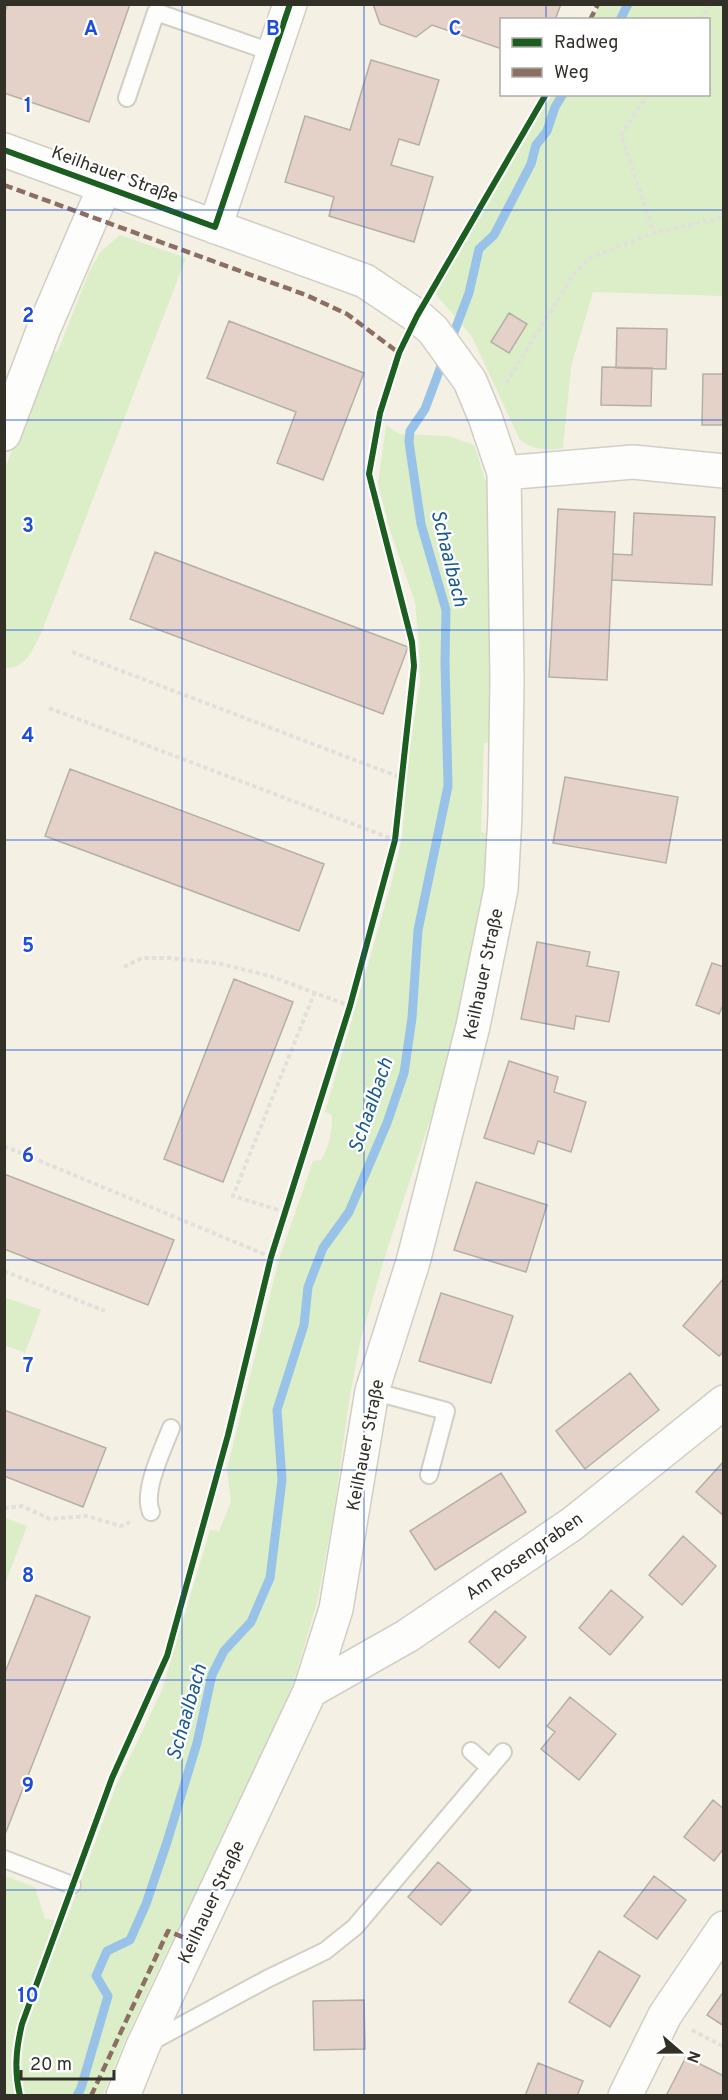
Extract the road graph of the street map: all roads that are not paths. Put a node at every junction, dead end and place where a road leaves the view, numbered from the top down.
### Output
1 (290, 4) edge
2 (274, 53) junction
3 (127, 98) dead end
4 (4, 150) edge
5 (105, 186) junction
6 (215, 227) junction
7 (4, 434) edge
8 (723, 471) edge
9 (504, 473) junction
10 (372, 1391) junction
11 (723, 1402) edge
12 (171, 1428) dead end
13 (429, 1475) dead end
14 (151, 1512) road end
15 (310, 1690) junction
16 (471, 1751) dead end
17 (503, 1752) dead end
18 (490, 1768) junction
19 (4, 1859) edge
20 (72, 1885) dead end
21 (723, 1928) edge
22 (143, 2046) junction
23 (123, 2096) edge
24 (625, 2096) edge

1 - 2 street
2 - 3 lane
2 - 6 street
4 - 5 street, Keilhauer Straße
5 - 6 street, Keilhauer Straße
5 - 7 street
6 - 9 street, Keilhauer Straße
8 - 9 street
9 - 10 street, Keilhauer Straße
10 - 13 lane
10 - 15 street, Keilhauer Straße
11 - 15 street, Am Rosengraben
12 - 14 lane
15 - 22 street, Keilhauer Straße
16 - 18 lane
17 - 18 lane
18 - 22 lane
19 - 20 lane
21 - 24 street
22 - 23 street, Keilhauer Straße

